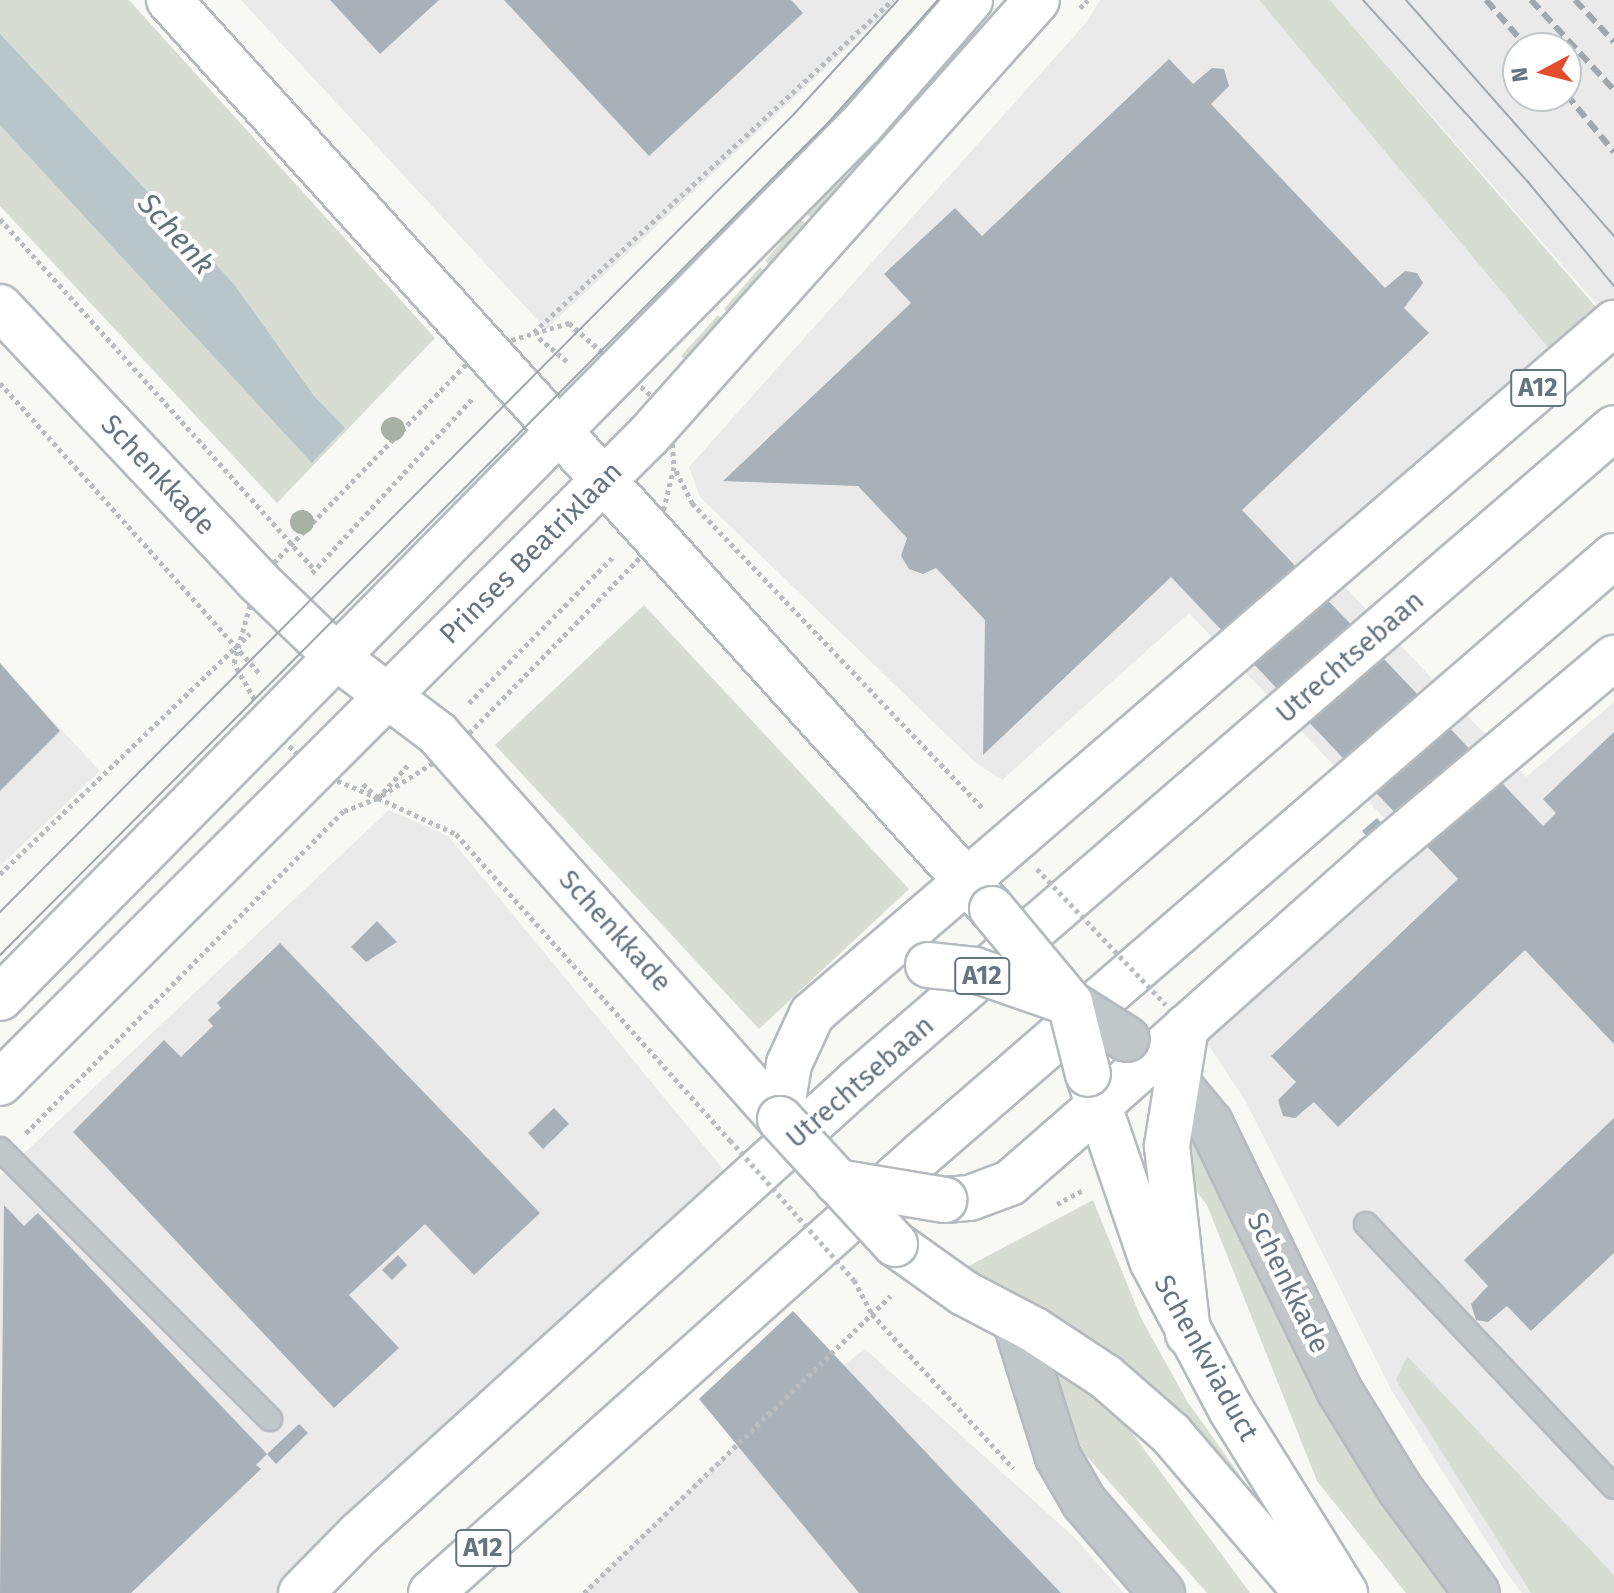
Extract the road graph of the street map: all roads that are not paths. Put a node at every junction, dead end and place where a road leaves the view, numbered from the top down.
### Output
1 (169, 0) edge
2 (970, 0) edge
3 (1023, 6) edge
4 (0, 307) edge
5 (1614, 323) edge
6 (1614, 428) edge
7 (555, 430) junction
8 (602, 482) junction
9 (1614, 556) edge
10 (1614, 658) edge
11 (339, 659) junction
12 (390, 695) junction
13 (980, 894) junction
14 (872, 963) junction
15 (0, 998) edge
16 (1070, 1003) junction
17 (1153, 1058) junction
18 (0, 1083) edge
19 (1092, 1091) junction
20 (777, 1106) junction
21 (2, 1152) edge
22 (837, 1182) junction
23 (1366, 1224) dead end
24 (1015, 1320) junction
25 (1188, 1334) junction
26 (270, 1419) dead end
27 (1614, 1487) edge
28 (535, 1502) junction
29 (359, 1534) junction
30 (283, 1593) edge
31 (301, 1593) edge
32 (431, 1593) edge
33 (456, 1593) edge
34 (1162, 1593) edge
35 (1307, 1593) edge
36 (1345, 1593) edge
37 (1477, 1593) edge

1 - 7 main road, Schenkkade
2 - 7 main road
3 - 8 main road, Prinses Beatrixlaan
4 - 11 main road, Schenkkade
5 - 13 main road, A12
6 - 29 main road, Utrechtsebaan / A12
7 - 8 main road, Schenkkade
7 - 11 main road
8 - 12 main road, Prinses Beatrixlaan
8 - 13 main road, Schenkkade
9 - 28 main road, A12
10 - 17 main road
11 - 12 main road, Schenkkade
11 - 15 main road
12 - 18 main road, Prinses Beatrixlaan
12 - 20 main road, Schenkkade
13 - 14 main road
13 - 16 main road, Schenkkade, bridge
14 - 16 main road, bridge
14 - 20 main road
16 - 17 street, Schenkkade, bridge
16 - 19 main road, Schenkkade, bridge
17 - 19 main road
17 - 25 main road
17 - 37 street, Schenkkade
19 - 22 main road, bridge
19 - 25 main road, Schenkviaduct
20 - 22 main road, Schenkkade, bridge
21 - 26 lane
22 - 24 main road, Schenkkade, bridge
23 - 27 lane
24 - 34 street
24 - 35 main road
25 - 36 main road, Schenkviaduct
28 - 32 main road, A12
28 - 33 main road
29 - 30 main road
29 - 31 main road, Utrechtsebaan / A12

